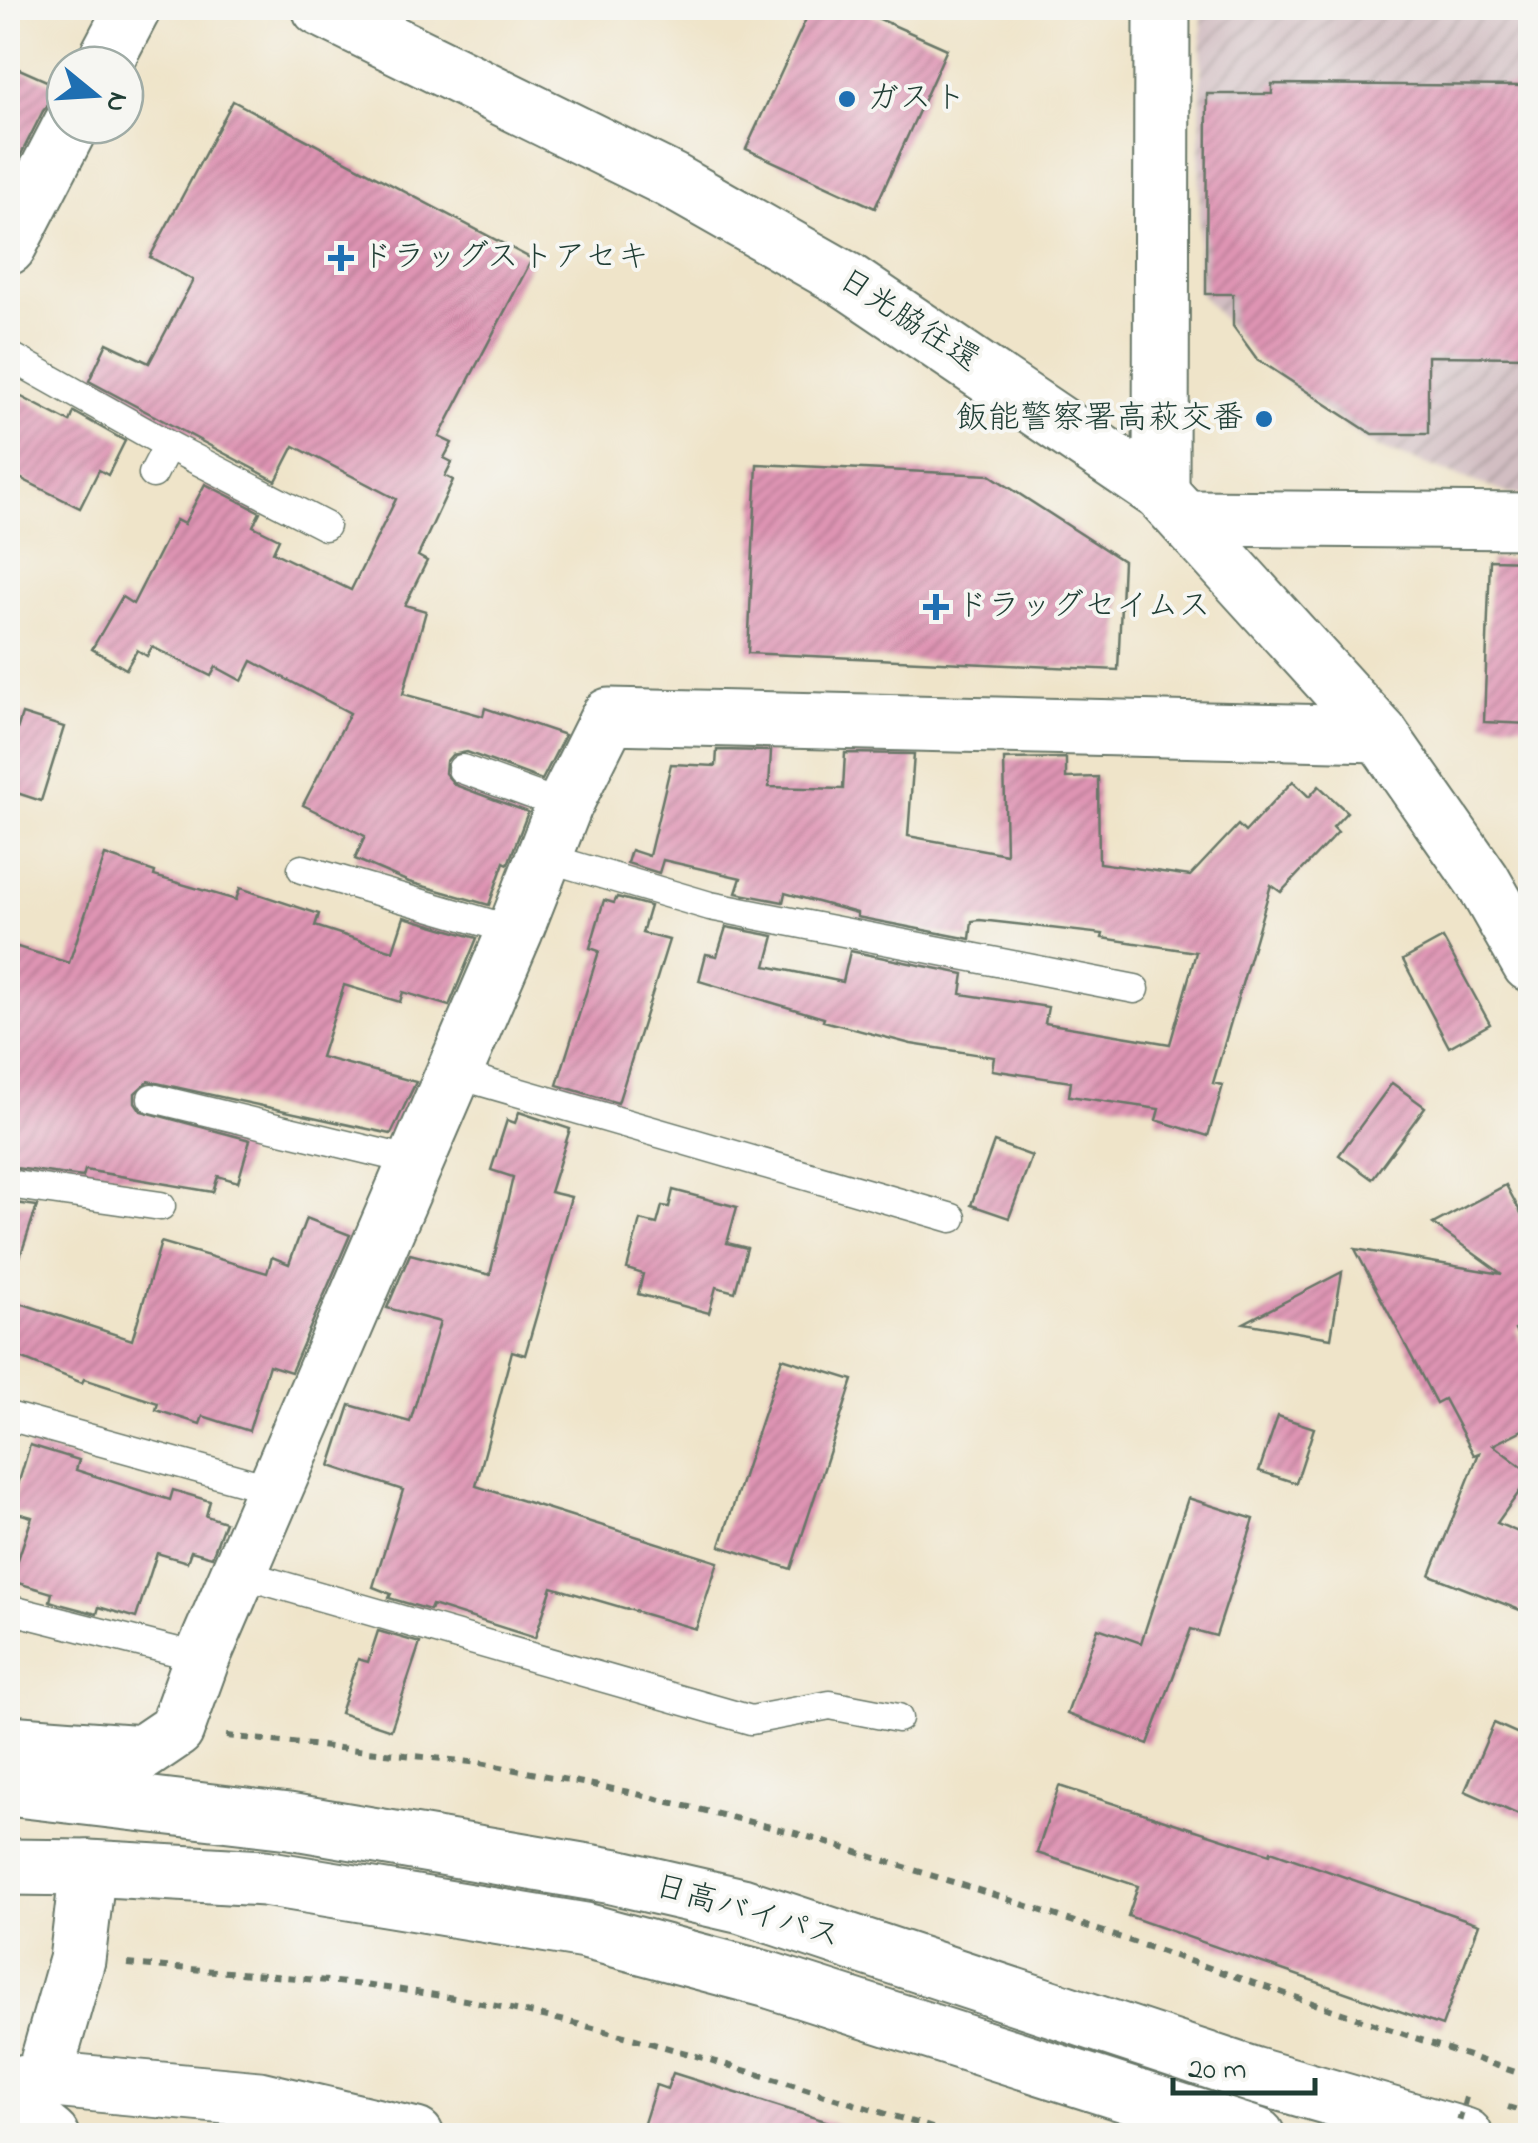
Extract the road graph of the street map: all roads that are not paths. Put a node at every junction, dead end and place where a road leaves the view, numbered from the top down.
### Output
1 (133, 8) edge
2 (1162, 8) edge
3 (327, 9) edge
4 (114, 45) edge
5 (62, 145) edge
6 (8, 247) edge
7 (8, 356) edge
8 (168, 444) junction
9 (153, 474) dead end
10 (1174, 506) junction
11 (1530, 521) edge
12 (325, 526) dead end
13 (1380, 734) junction
14 (462, 769) dead end
15 (564, 806) junction
16 (544, 857) junction
17 (302, 868) dead end
18 (515, 931) junction
19 (1530, 964) edge
20 (1136, 989) dead end
21 (452, 1073) junction
22 (152, 1098) dead end
23 (414, 1162) junction
24 (8, 1184) edge
25 (162, 1206) dead end
26 (952, 1218) dead end
27 (8, 1416) edge
28 (276, 1490) junction
29 (238, 1572) junction
30 (8, 1609) edge
31 (202, 1658) junction
32 (898, 1718) dead end
33 (8, 1743) edge
34 (8, 1788) edge
35 (8, 1866) edge
36 (88, 1868) junction
37 (19, 2088) edge
38 (1466, 2115) edge
39 (51, 2136) edge
40 (416, 2136) edge
41 (1257, 2136) edge

1 - 4 main road
2 - 10 main road
3 - 10 main road, 日光脇往還
5 - 6 main road
7 - 8 lane
8 - 9 lane
8 - 12 lane
10 - 11 main road
10 - 13 main road, 日光脇往還
13 - 15 main road
13 - 19 main road, 日光脇往還
14 - 15 lane
15 - 16 main road
16 - 18 main road
16 - 20 lane
17 - 18 lane
18 - 21 main road
21 - 23 main road
21 - 26 lane
22 - 23 lane
23 - 28 main road
24 - 25 lane
27 - 28 lane
28 - 29 main road
29 - 31 main road
29 - 32 lane
30 - 31 lane
31 - 33 main road
34 - 38 main road, 日高バイパス
35 - 36 main road, 日高バイパス
36 - 37 main road
36 - 41 main road, 日高バイパス
37 - 39 main road
37 - 40 main road

